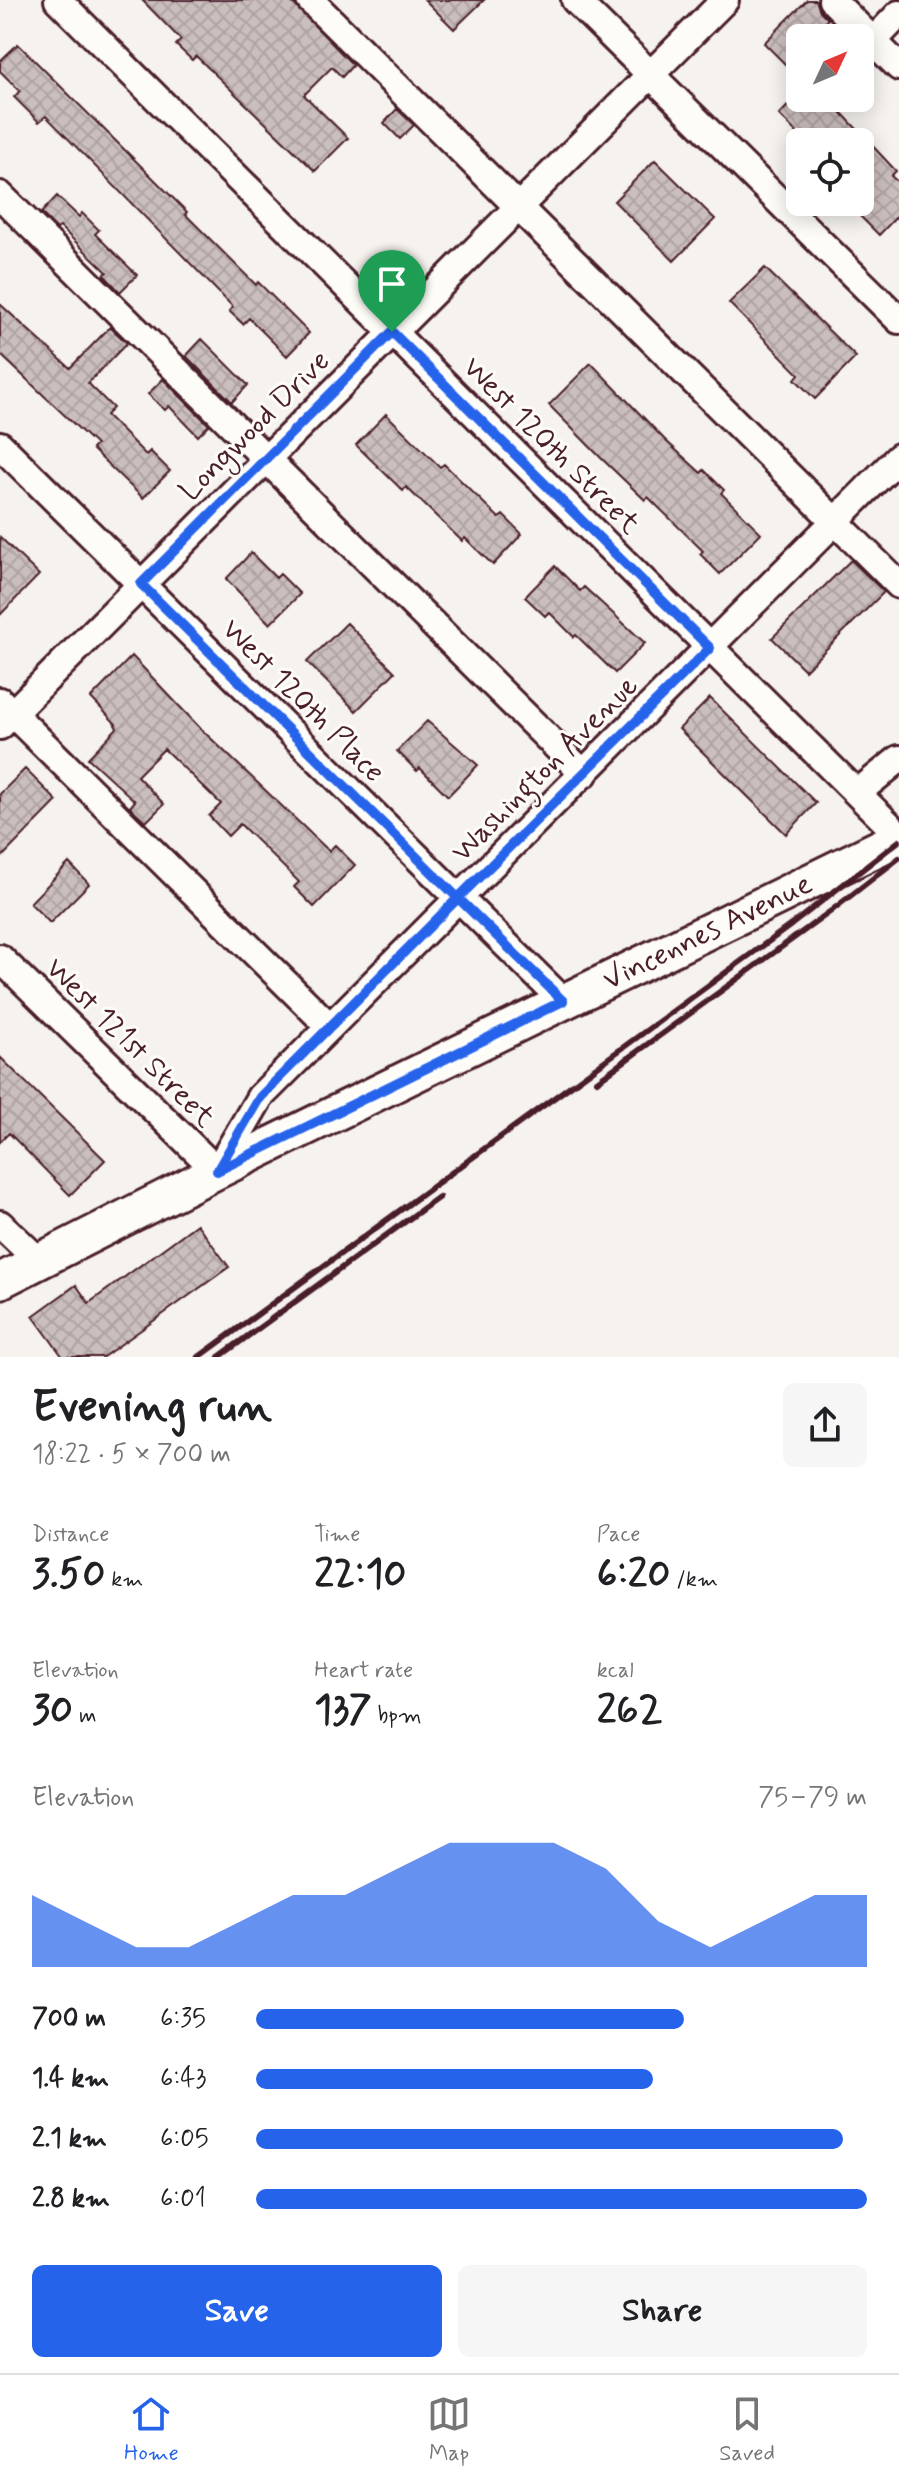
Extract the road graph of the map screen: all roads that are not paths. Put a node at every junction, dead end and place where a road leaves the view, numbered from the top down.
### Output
1 (58, 0) edge
2 (310, 0) edge
3 (575, 0) edge
4 (725, 0) edge
5 (832, 0) edge
6 (899, 14) edge
7 (856, 24) edge
8 (874, 40) edge
9 (874, 42) edge
10 (899, 67) edge
11 (651, 75) junction
12 (0, 195) edge
13 (518, 206) junction
14 (899, 320) edge
15 (392, 332) junction
16 (0, 445) edge
17 (899, 457) edge
18 (266, 459) junction
19 (835, 522) junction
20 (141, 584) junction
21 (899, 585) edge
22 (710, 648) junction
23 (4, 714) edge
24 (899, 759) edge
25 (584, 774) junction
26 (857, 793) junction
27 (899, 836) edge
28 (458, 898) junction
29 (0, 958) edge
30 (563, 1001) junction
31 (330, 1027) junction
32 (217, 1171) junction
33 (0, 1224) edge
34 (40, 1262) junction
35 (0, 1281) edge

1 - 15 street, West 120th Street
2 - 13 street
3 - 11 street
4 - 11 street, Longwood Drive
5 - 7 street
6 - 8 street
9 - 10 street
11 - 13 street, Longwood Drive
11 - 14 street
12 - 18 street
13 - 15 street, Longwood Drive
13 - 19 street
15 - 18 street, Longwood Drive
15 - 22 street, West 120th Street
16 - 20 street, West 120th Place
17 - 19 street, Washington Avenue
18 - 20 street, Longwood Drive
18 - 25 street
19 - 21 street
19 - 22 street, Washington Avenue
20 - 23 street, Longwood Drive
20 - 28 street, West 120th Place
22 - 25 street, Washington Avenue
22 - 26 street, West 120th Street
23 - 31 street
24 - 26 street
25 - 28 street, Washington Avenue
26 - 27 street, West 120th Street
27 - 30 main road, Vincennes Avenue
28 - 30 street, West 120th Place
28 - 31 street, Washington Avenue
29 - 32 street, West 121st Street
30 - 32 main road, Vincennes Avenue
31 - 32 street, Washington Avenue
32 - 34 main road, Vincennes Avenue
33 - 34 street
34 - 35 main road, Vincennes Avenue

